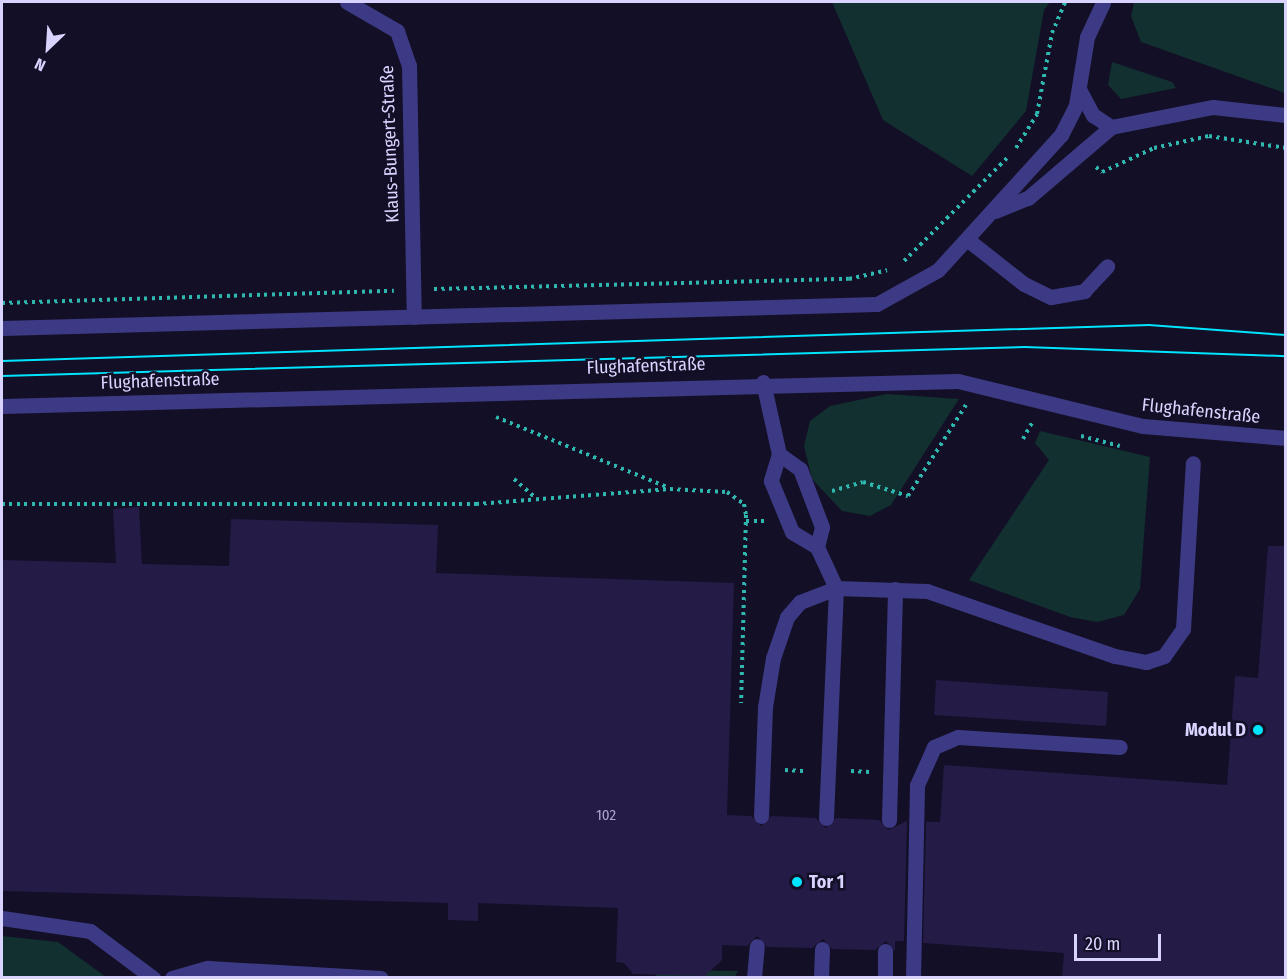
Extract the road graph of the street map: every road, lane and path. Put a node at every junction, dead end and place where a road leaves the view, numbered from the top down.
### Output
1 (347, 2) edge
2 (1065, 2) edge
3 (1103, 2) edge
4 (1079, 89) junction
5 (1043, 93) junction
6 (1049, 99) dead end
7 (1286, 115) edge
8 (1111, 127) junction
9 (1286, 148) edge
10 (1093, 165) dead end
11 (995, 211) junction
12 (968, 240) junction
13 (1107, 266) dead end
14 (413, 290) junction
15 (2, 303) edge
16 (414, 317) junction
17 (2, 327) edge
18 (763, 382) junction
19 (976, 405) dead end
20 (2, 406) edge
21 (488, 412) dead end
22 (1024, 417) dead end
23 (1034, 420) junction
24 (1045, 424) dead end
25 (1077, 435) dead end
26 (1286, 438) edge
27 (1023, 439) dead end
28 (1128, 447) dead end
29 (779, 454) junction
30 (1193, 463) dead end
31 (514, 479) dead end
32 (670, 489) junction
33 (537, 499) junction
34 (813, 500) junction
35 (2, 504) edge
36 (784, 514) junction
37 (746, 522) junction
38 (816, 547) junction
39 (836, 588) junction
40 (895, 589) junction
41 (741, 710) dead end
42 (1120, 747) dead end
43 (761, 816) dead end
44 (826, 818) dead end
45 (889, 820) dead end
46 (2, 918) edge
47 (757, 946) dead end
48 (822, 949) dead end
49 (885, 951) dead end
50 (153, 978) edge
51 (172, 978) edge
52 (381, 978) edge
53 (754, 978) edge
54 (821, 978) edge
55 (885, 978) edge
56 (913, 978) edge

1 - 14 street, Klaus-Bungert-Straße
2 - 5 path
3 - 4 street
4 - 8 street
4 - 11 street
5 - 6 path
5 - 14 path
7 - 8 street
8 - 11 street
9 - 10 path
11 - 12 street
12 - 13 street
12 - 16 street
14 - 15 path
14 - 16 street, Klaus-Bungert-Straße
16 - 17 street
18 - 20 street, Flughafenstraße
18 - 26 street, Flughafenstraße
18 - 29 street
19 - 34 path
21 - 32 path
22 - 23 path
23 - 24 path
23 - 27 path
25 - 28 path
29 - 34 street
29 - 36 street
30 - 40 street
31 - 33 path
32 - 33 path
32 - 37 path
33 - 35 path
34 - 38 street
36 - 37 path
36 - 38 street
37 - 41 path
38 - 39 street
39 - 40 street
39 - 43 street
39 - 44 street
40 - 45 street
42 - 56 street
46 - 50 street
47 - 53 street
48 - 54 street
49 - 55 street
51 - 52 street

